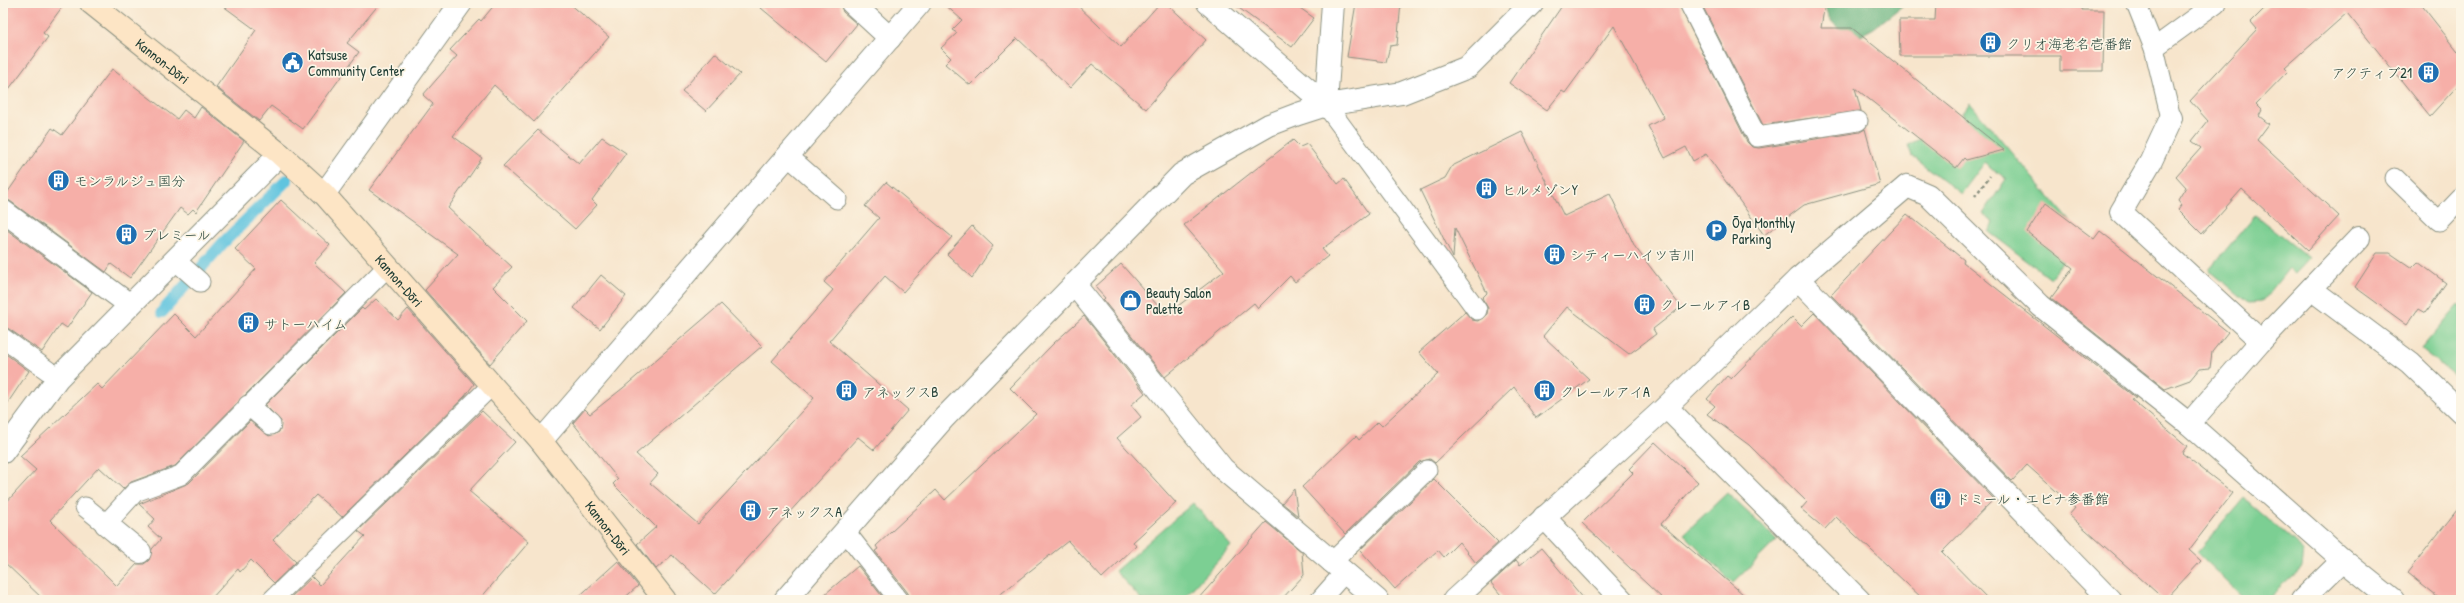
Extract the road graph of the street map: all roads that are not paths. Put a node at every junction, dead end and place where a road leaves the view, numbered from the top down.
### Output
1 (91, 3) edge
2 (461, 3) edge
3 (852, 3) edge
4 (920, 3) edge
5 (1208, 3) edge
6 (1333, 3) edge
7 (1532, 3) edge
8 (1689, 3) edge
9 (2136, 3) edge
10 (2216, 3) edge
11 (890, 38) junction
12 (2154, 48) junction
13 (1326, 105) junction
14 (2171, 118) joint
15 (1858, 121) dead end
16 (280, 154) junction
17 (788, 156) junction
18 (2396, 178) dead end
19 (324, 194) junction
20 (2461, 198) edge
21 (837, 199) dead end
22 (3, 211) edge
23 (2359, 238) dead end
24 (387, 267) junction
25 (1798, 279) junction
26 (1074, 284) junction
27 (2311, 289) junction
28 (130, 305) junction
29 (1477, 310) dead end
30 (3, 338) edge
31 (2262, 341) junction
32 (58, 378) junction
33 (491, 386) junction
34 (248, 405) junction
35 (1666, 406) junction
36 (2461, 412) edge
37 (2190, 424) junction
38 (271, 425) dead end
39 (541, 441) junction
40 (3, 452) edge
41 (1427, 470) dead end
42 (85, 507) dead end
43 (1544, 517) junction
44 (106, 524) junction
45 (845, 531) junction
46 (140, 552) dead end
47 (2343, 560) junction
48 (1337, 568) junction
49 (272, 600) edge
50 (665, 600) edge
51 (785, 600) edge
52 (899, 600) edge
53 (1320, 600) edge
54 (1377, 600) edge
55 (1454, 600) edge
56 (1622, 600) edge
57 (1859, 600) edge
58 (2110, 600) edge
59 (2302, 600) edge
60 (2392, 600) edge

1 - 16 main road, Kannon-Dōri
2 - 19 street
3 - 11 street
4 - 11 street
5 - 13 street
6 - 13 street
7 - 13 street
8 - 15 lane
9 - 12 lane
10 - 12 lane
11 - 17 street
12 - 14 lane
13 - 26 street
13 - 29 lane
14 - 31 street
16 - 19 main road, Kannon-Dōri
16 - 28 street
17 - 21 lane
17 - 39 street
18 - 20 lane
19 - 24 main road, Kannon-Dōri
22 - 28 street
23 - 27 street
24 - 33 main road, Kannon-Dōri
24 - 34 lane
25 - 35 street
25 - 37 street
25 - 58 street
26 - 45 street
26 - 48 street
27 - 31 street
27 - 36 street
28 - 32 street
30 - 32 lane
31 - 37 street
32 - 40 street
33 - 39 main road, Kannon-Dōri
33 - 49 lane
34 - 38 lane
34 - 44 lane
35 - 43 street
35 - 57 street
37 - 47 street
39 - 50 main road, Kannon-Dōri
41 - 48 lane
42 - 44 lane
43 - 55 street
43 - 56 street
44 - 46 street
45 - 51 street
45 - 52 lane
47 - 59 street
47 - 60 street
48 - 53 lane
48 - 54 street

